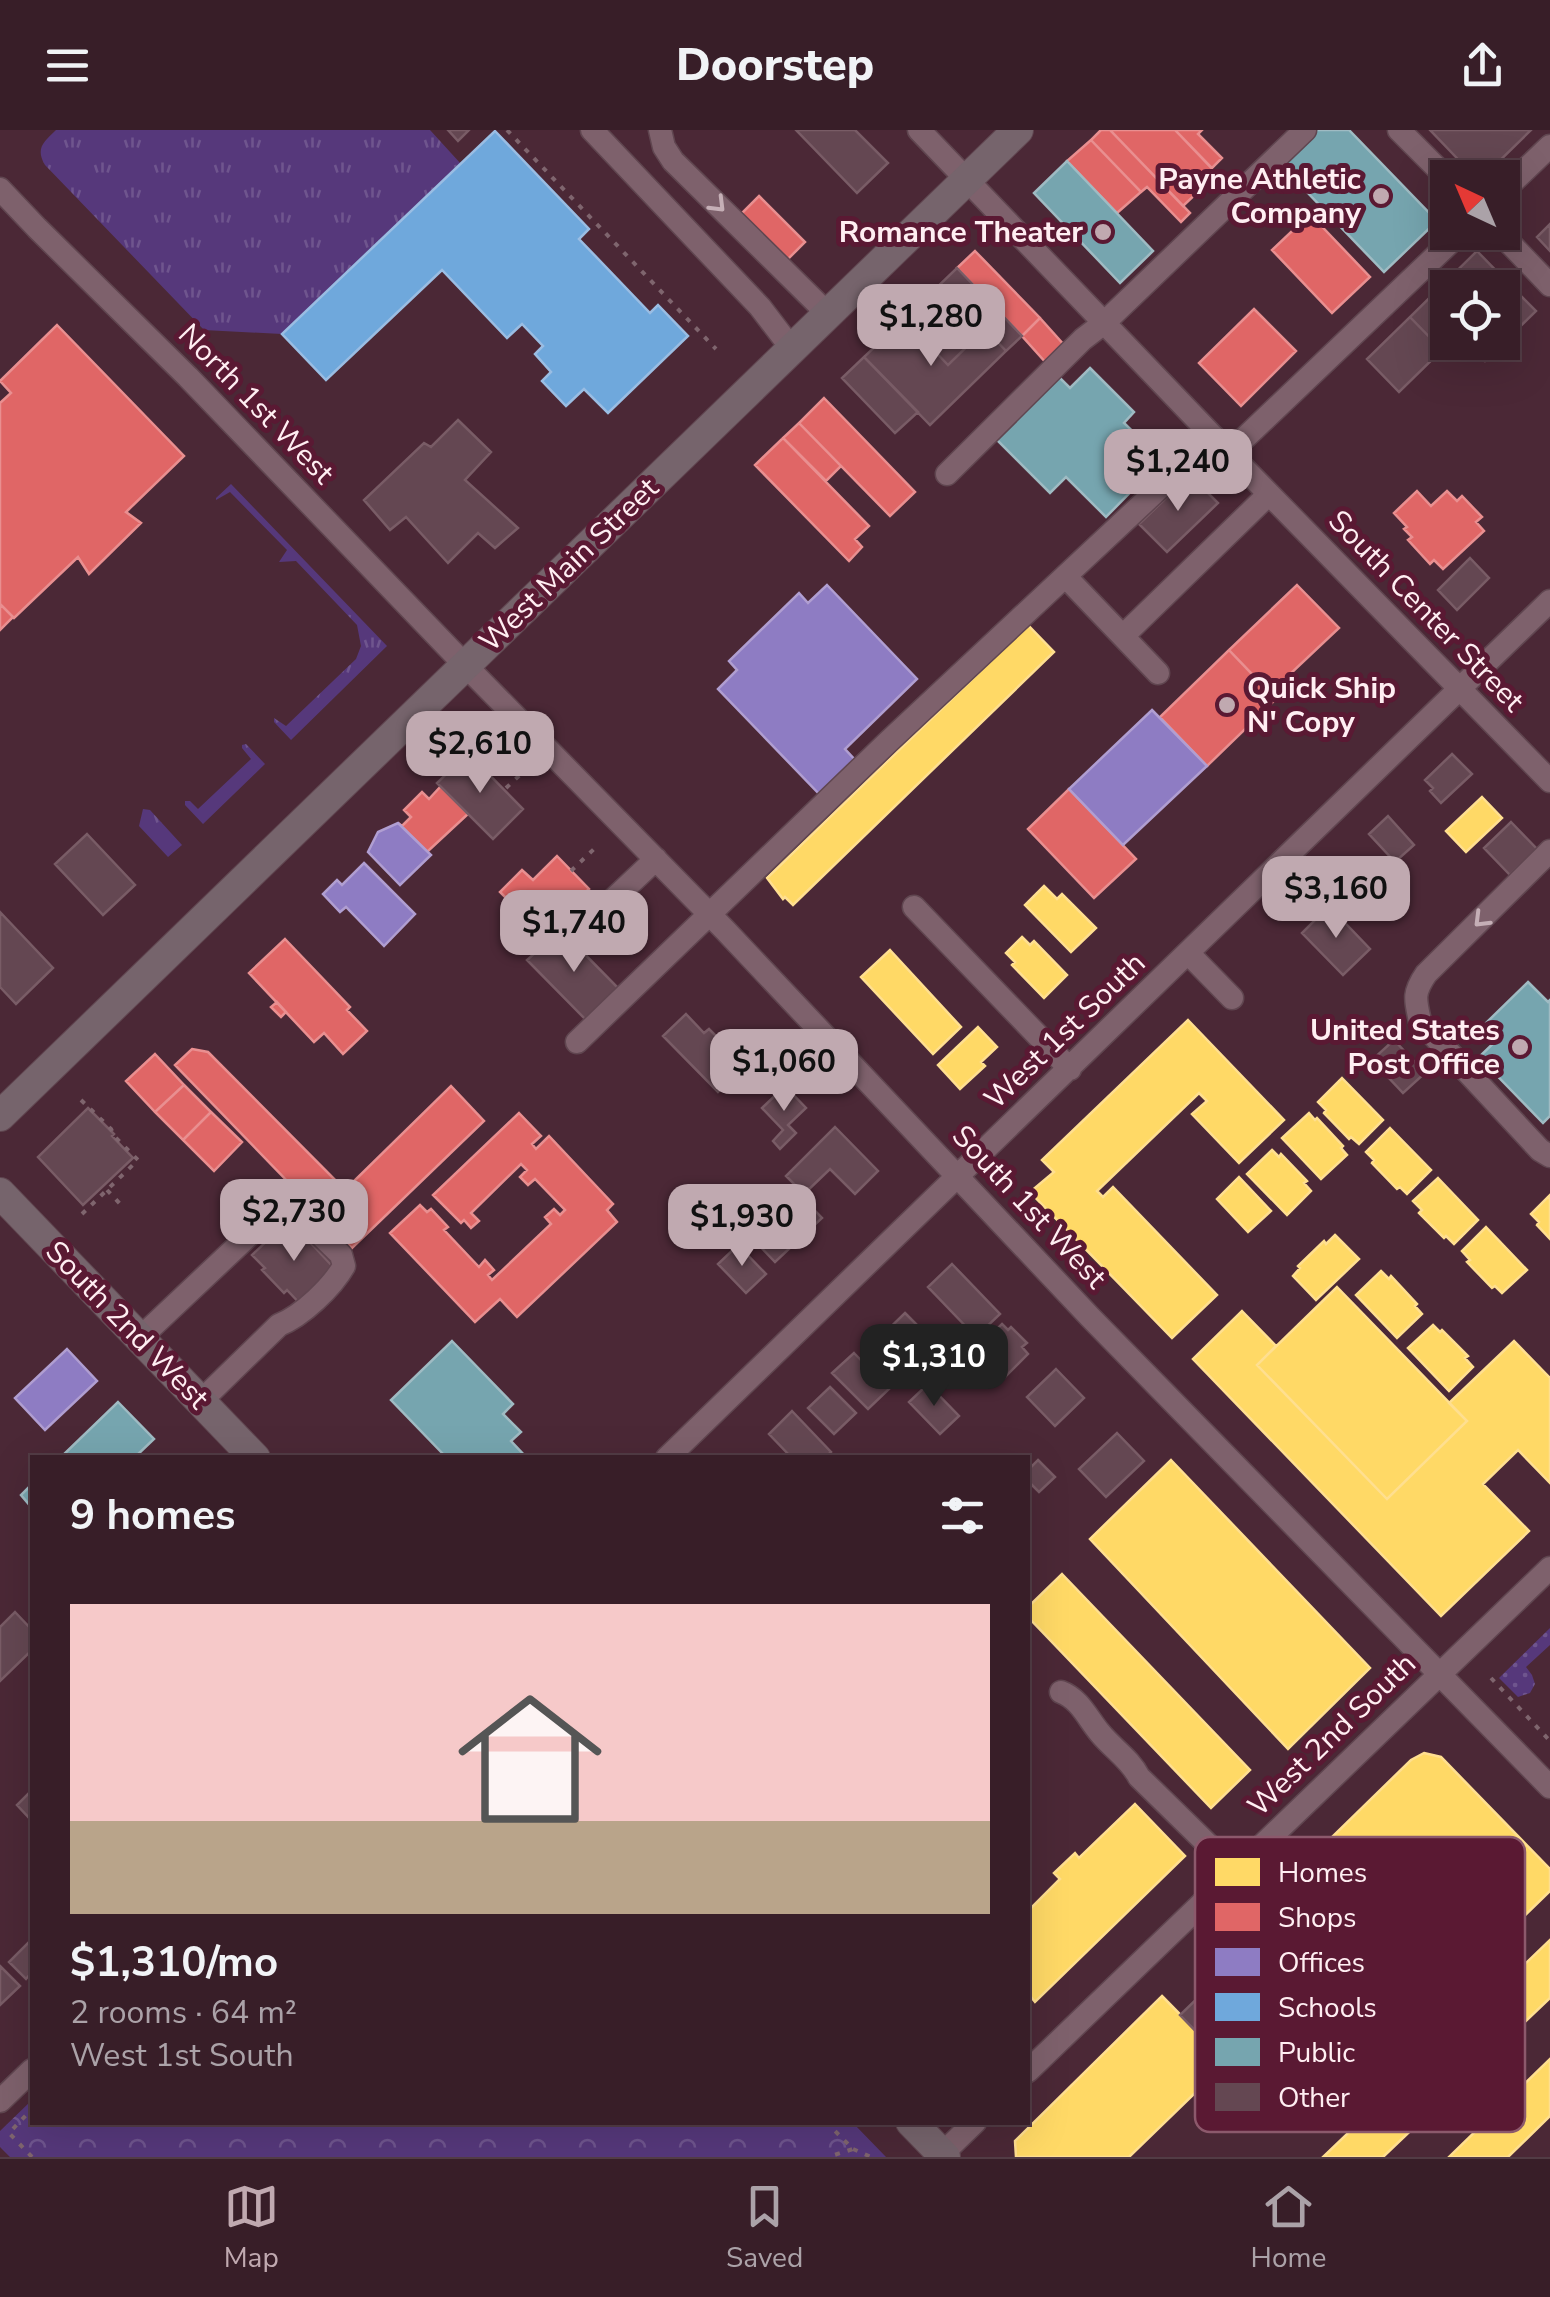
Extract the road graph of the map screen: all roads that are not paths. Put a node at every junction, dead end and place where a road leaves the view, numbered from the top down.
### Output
1 (592, 130) edge
2 (660, 130) edge
3 (918, 130) edge
4 (1018, 130) edge
5 (1305, 130) edge
6 (1400, 130) edge
7 (1550, 146) edge
8 (1430, 161) edge
9 (1520, 175) edge
10 (966, 180) junction
11 (0, 188) edge
12 (1440, 250) edge
13 (1516, 250) edge
14 (1550, 286) edge
15 (828, 314) junction
16 (1104, 323) junction
17 (792, 349) junction
18 (1221, 446) junction
19 (947, 474) dead end
20 (1269, 494) junction
21 (1066, 577) junction
22 (1550, 602) edge
23 (1122, 636) junction
24 (465, 666) junction
25 (1158, 673) dead end
26 (1460, 688) junction
27 (1550, 782) edge
28 (656, 860) junction
29 (1545, 867) edge
30 (914, 907) dead end
31 (602, 910) dead end
32 (709, 914) junction
33 (1188, 953) junction
34 (1232, 998) dead end
35 (576, 1042) dead end
36 (1070, 1068) junction
37 (0, 1116) edge
38 (1550, 1156) edge
39 (960, 1176) junction
40 (0, 1193) edge
41 (140, 1338) junction
42 (201, 1401) junction
43 (252, 1455) edge
44 (671, 1455) edge
45 (1550, 1568) edge
46 (1440, 1672) junction
47 (1060, 1692) dead end
48 (1550, 1787) edge
49 (1200, 1837) edge
50 (1270, 1837) edge
51 (1195, 1910) edge
52 (1030, 2069) edge
53 (30, 2072) edge
54 (0, 2101) edge
55 (913, 2125) edge
56 (971, 2125) edge
57 (942, 2156) edge

1 - 17 street
2 -> 15 street
3 - 10 street, South Center Street
4 - 10 main road, West Main Street
5 - 16 street
6 - 8 street
7 - 9 street
10 - 15 main road, West Main Street
10 - 16 street, South Center Street
11 - 24 street, North 1st West
12 - 18 street
13 - 14 street
15 - 17 main road, West Main Street
16 - 18 street, South Center Street
16 - 19 street
17 - 24 main road, West Main Street
18 - 20 street, South Center Street
18 - 21 street
20 - 23 street
20 - 26 street, South Center Street
21 - 23 street
21 - 32 street
22 - 26 street, West 1st South
23 - 25 street
24 - 28 street, South 1st West
24 - 37 main road, West Main Street
26 - 27 street, South Center Street
26 - 33 street, West 1st South
28 - 31 street
28 - 32 street, South 1st West
29 -> 38 street
30 - 36 street
32 - 35 street
32 - 39 street, South 1st West
33 - 34 street
33 - 36 street, West 1st South
36 - 39 street, West 1st South
39 - 44 street, West 1st South
39 - 46 street, South 1st West
40 - 41 main road, South 2nd West
41 - 42 main road, South 2nd West
41 - 42 street
42 - 43 main road, South 2nd West
45 - 46 street, West 2nd South
46 - 48 street, South 1st West
46 - 50 street, West 2nd South
47 - 49 street
51 - 52 street, West 2nd South
53 - 54 street
55 - 57 main road
56 - 57 street

